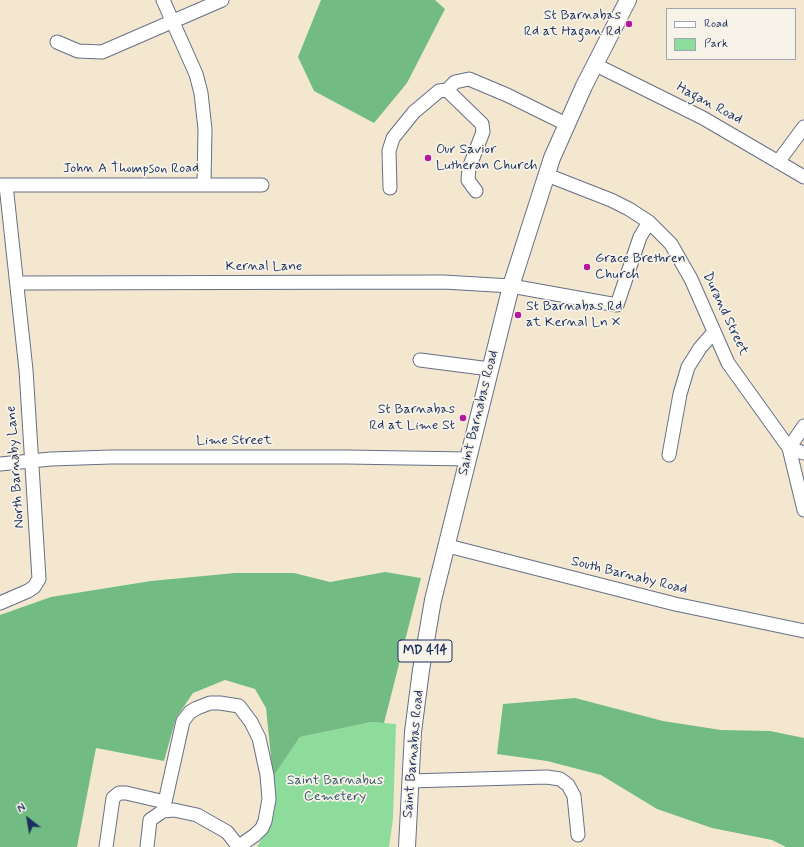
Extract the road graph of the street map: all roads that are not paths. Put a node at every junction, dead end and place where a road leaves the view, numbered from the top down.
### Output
1 (163, 0) edge
2 (222, 0) edge
3 (628, 0) edge
4 (172, 22) junction
5 (57, 42) dead end
6 (596, 65) junction
7 (447, 90) junction
8 (568, 125) junction
9 (804, 127) edge
10 (778, 162) junction
11 (547, 175) junction
12 (804, 177) edge
13 (204, 184) junction
14 (3, 185) edge
15 (262, 185) dead end
16 (390, 188) dead end
17 (476, 192) dead end
18 (649, 222) junction
19 (17, 283) junction
20 (511, 286) junction
21 (714, 332) junction
22 (420, 360) dead end
23 (490, 369) junction
24 (804, 426) edge
25 (790, 448) junction
26 (804, 453) edge
27 (670, 455) dead end
28 (468, 459) junction
29 (32, 461) junction
30 (0, 464) edge
31 (803, 505) edge
32 (448, 546) junction
33 (0, 603) edge
34 (804, 631) edge
35 (410, 781) junction
36 (164, 806) junction
37 (578, 834) dead end
38 (106, 847) edge
39 (147, 847) edge
40 (239, 847) edge
41 (408, 847) edge

1 - 4 street
2 - 4 street
3 - 6 main road, Saint Barnabas Road / MD 414
4 - 5 street
4 - 13 street
6 - 8 main road, Saint Barnabas Road / MD 414
6 - 10 street, Hagan Road
7 - 8 street
7 - 16 street
7 - 17 street
8 - 11 main road, Saint Barnabas Road / MD 414
9 - 10 street
10 - 12 street, Hagan Road
11 - 18 street, Durand Street
11 - 20 main road, Saint Barnabas Road / MD 414
13 - 14 street, John A Thompson Road
13 - 15 street, John A Thompson Road
14 - 19 street, North Barnaby Lane
18 - 20 street, Kernal Lane
18 - 21 street, Durand Street
19 - 20 street, Kernal Lane
19 - 29 street, North Barnaby Lane
20 - 23 main road, Saint Barnabas Road / MD 414
21 - 25 street, Durand Street
21 - 27 street
22 - 23 street
23 - 28 main road, Saint Barnabas Road / MD 414
24 - 25 street
25 - 26 street
25 - 31 street, Durand Street
28 - 29 street, Lime Street
28 - 32 main road, Saint Barnabas Road / MD 414
29 - 30 street, Lime Street
29 - 33 street, North Barnaby Lane
32 - 34 street, South Barnaby Road
32 - 35 main road, Saint Barnabas Road / MD 414
35 - 37 street
35 - 41 main road, Saint Barnabas Road / MD 414
36 - 38 street
36 - 39 street
36 - 40 street
36 - 40 street

